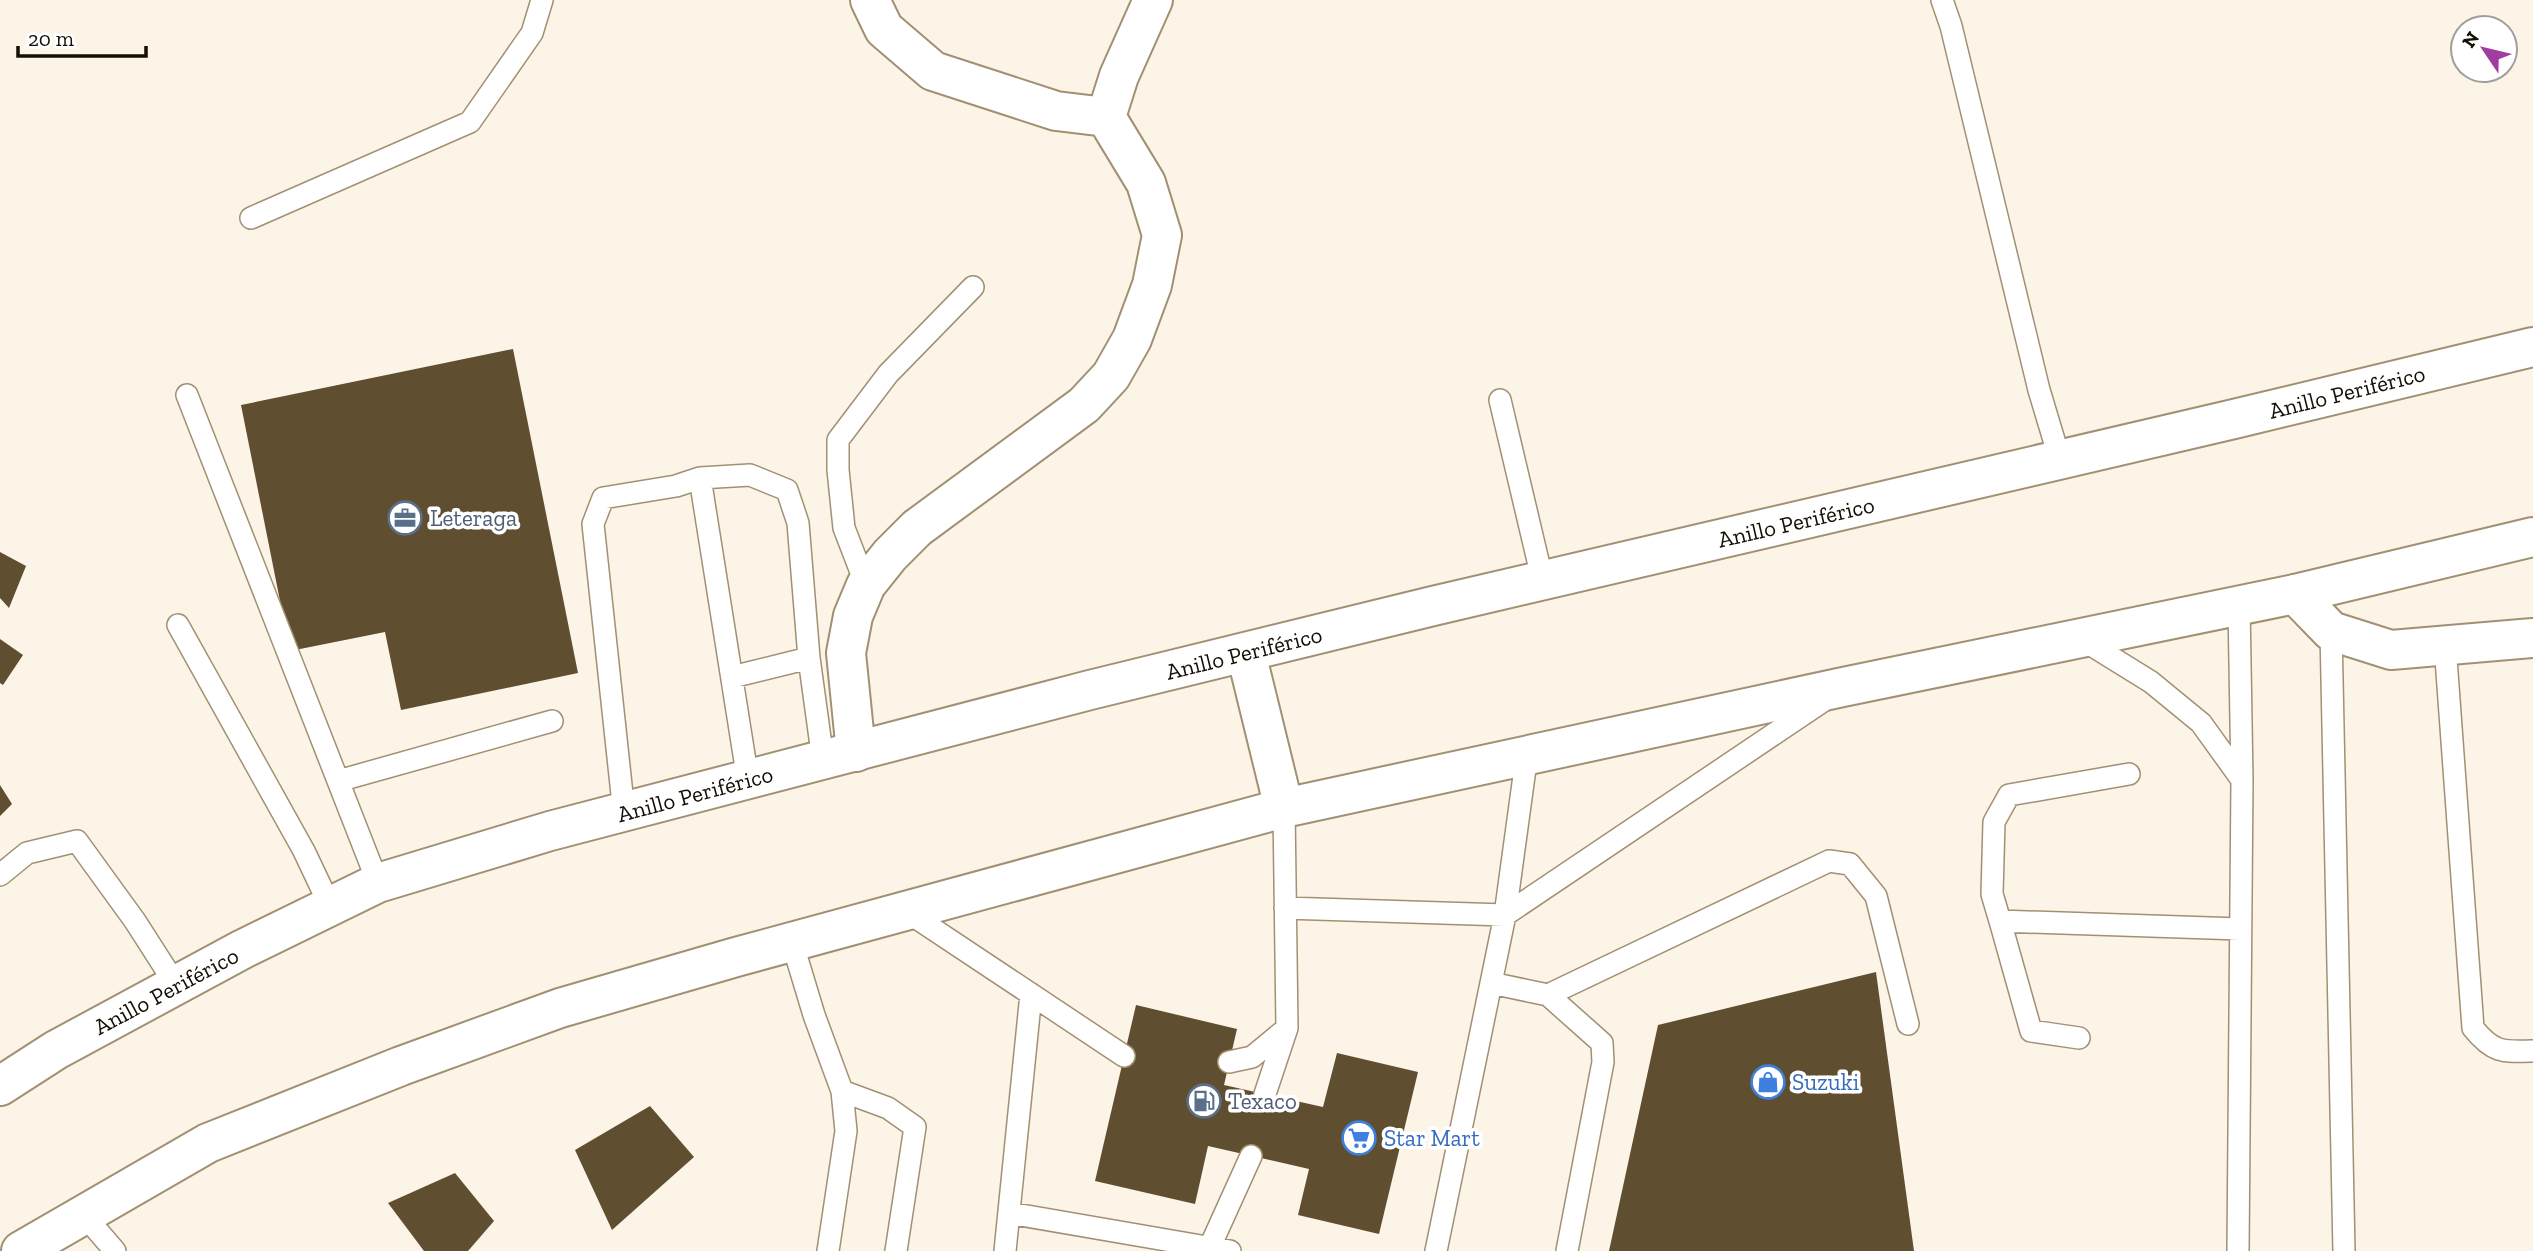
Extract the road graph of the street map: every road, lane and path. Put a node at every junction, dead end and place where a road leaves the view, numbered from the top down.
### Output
1 (542, 0) edge
2 (870, 0) edge
3 (1153, 0) edge
4 (1942, 0) edge
5 (1106, 117) junction
6 (251, 218) dead end
7 (973, 287) dead end
8 (2533, 346) edge
9 (187, 395) dead end
10 (1500, 400) dead end
11 (2060, 460) junction
12 (700, 478) junction
13 (2533, 537) edge
14 (1543, 582) junction
15 (866, 585) junction
16 (2295, 594) junction
17 (2239, 605) junction
18 (178, 625) dead end
19 (2331, 631) junction
20 (2080, 638) junction
21 (2533, 638) edge
22 (2445, 645) junction
23 (1246, 653) junction
24 (809, 658) junction
25 (732, 677) junction
26 (1843, 687) junction
27 (552, 721) dead end
28 (1527, 754) junction
29 (839, 756) junction
30 (2129, 774) dead end
31 (748, 780) junction
32 (2242, 780) junction
33 (338, 781) junction
34 (1284, 808) junction
35 (624, 813) junction
36 (0, 875) edge
37 (378, 883) junction
38 (330, 906) junction
39 (1285, 908) junction
40 (906, 911) junction
41 (1505, 915) junction
42 (2000, 921) junction
43 (2240, 929) junction
44 (792, 942) junction
45 (1491, 983) junction
46 (176, 985) junction
47 (1031, 994) junction
48 (1548, 995) junction
49 (1908, 1024) dead end
50 (1287, 1028) junction
51 (2079, 1038) dead end
52 (2533, 1051) edge
53 (1124, 1056) dead end
54 (1229, 1062) dead end
55 (0, 1086) edge
56 (842, 1091) junction
57 (1265, 1094) dead end
58 (1251, 1156) dead end
59 (1009, 1213) junction
60 (84, 1215) junction
61 (1216, 1250) edge
62 (21, 1251) edge
63 (115, 1251) edge
64 (828, 1251) edge
65 (896, 1251) edge
66 (1005, 1251) edge
67 (1436, 1251) edge
68 (1567, 1251) edge
69 (2238, 1251) edge
70 (2344, 1251) edge

1 - 6 lane
2 - 5 main road
3 - 5 main road
4 - 11 lane
5 - 15 main road
7 - 15 lane
8 - 11 main road, Anillo Periférico
9 - 33 lane
10 - 14 lane
11 - 14 main road, Anillo Periférico
12 - 24 lane
12 - 25 lane
12 - 35 lane
13 - 16 main road
14 - 23 main road, Anillo Periférico
15 - 29 main road
16 - 17 main road
16 - 19 main road
17 - 20 main road
17 - 32 lane
18 - 38 lane
19 - 22 main road
19 - 70 lane
20 - 26 main road
20 - 32 lane
21 - 22 main road
22 - 52 lane
23 - 29 main road, Anillo Periférico
23 - 34 main road
24 - 25 lane
24 - 29 lane
25 - 31 lane
26 - 28 main road
26 - 41 lane
27 - 33 lane
28 - 34 main road
28 - 41 lane
29 - 31 main road, Anillo Periférico
30 - 42 lane
31 - 35 main road, Anillo Periférico
32 - 43 lane
33 - 37 lane
34 - 39 lane
34 - 40 main road
35 - 37 main road, Anillo Periférico
36 - 46 lane
37 - 38 main road, Anillo Periférico
38 - 46 main road, Anillo Periférico
39 - 41 lane
39 - 50 lane
40 - 44 main road
40 - 47 lane
41 - 45 lane
42 - 43 lane
42 - 51 lane
43 - 69 lane
44 - 56 lane
44 - 60 main road
45 - 48 lane
45 - 67 lane
46 - 55 main road, Anillo Periférico
47 - 53 lane
47 - 59 lane
48 - 49 lane
48 - 68 lane
50 - 54 lane
50 - 57 lane
56 - 64 lane
56 - 65 lane
58 - 61 lane
59 - 61 lane
59 - 66 lane
60 - 62 main road
60 - 63 lane

